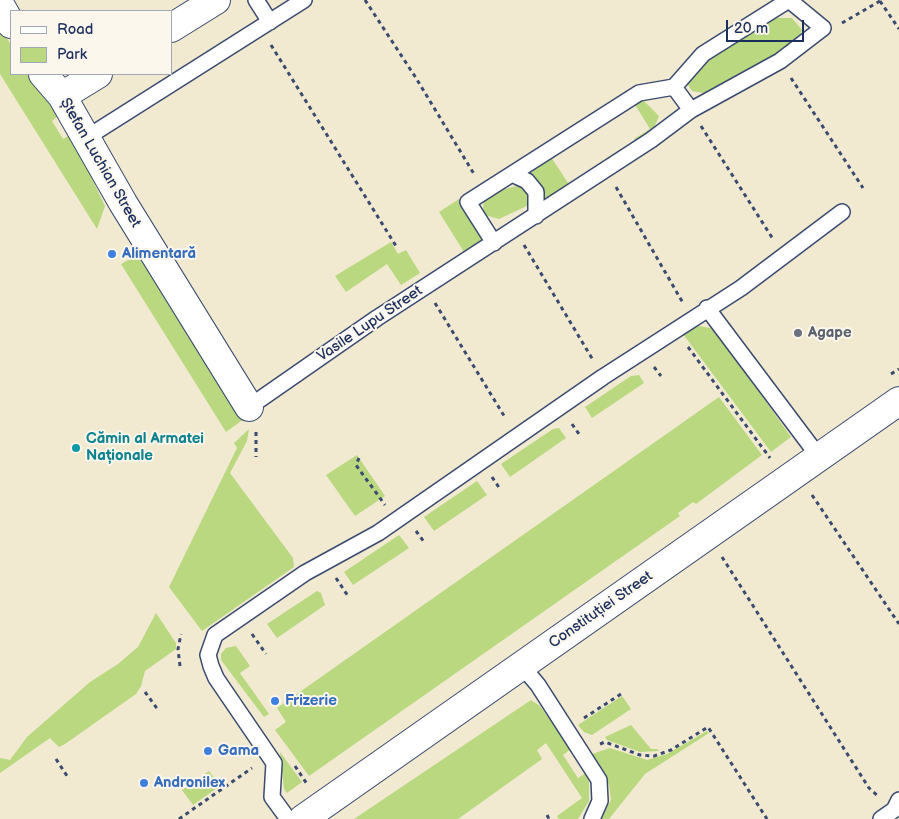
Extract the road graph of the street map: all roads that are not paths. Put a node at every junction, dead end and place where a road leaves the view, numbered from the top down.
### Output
1 (216, 0) edge
2 (256, 0) edge
3 (304, 0) edge
4 (789, 0) edge
5 (0, 5) edge
6 (10, 22) edge
7 (265, 25) junction
8 (172, 27) edge
9 (44, 75) edge
10 (96, 75) edge
11 (674, 87) junction
12 (62, 96) junction
13 (691, 110) junction
14 (86, 138) junction
15 (512, 174) junction
16 (842, 212) dead end
17 (536, 216) junction
18 (494, 243) junction
19 (707, 308) junction
20 (899, 401) edge
21 (249, 408) joint
22 (819, 457) junction
23 (522, 666) junction
24 (897, 805) edge
25 (288, 819) edge
26 (303, 819) edge
27 (592, 819) edge
28 (881, 819) edge

1 - 8 main road
2 - 7 lane
3 - 7 lane
4 - 11 lane
4 - 13 lane, Vasile Lupu Street
5 - 6 main road
7 - 14 lane
9 - 12 main road, Ștefan Luchian Street
10 - 12 main road
11 - 13 lane
11 - 15 lane
12 - 14 main road, Ștefan Luchian Street
13 - 17 lane, Vasile Lupu Street
14 - 21 main road, Ștefan Luchian Street
15 - 17 lane
15 - 18 lane
16 - 19 lane
17 - 18 lane, Vasile Lupu Street
18 - 21 lane, Vasile Lupu Street
19 - 22 lane
19 - 25 lane
20 - 22 main road, Constituției Street
22 - 23 main road, Constituției Street
23 - 26 main road, Constituției Street
23 - 27 lane
24 - 28 lane

